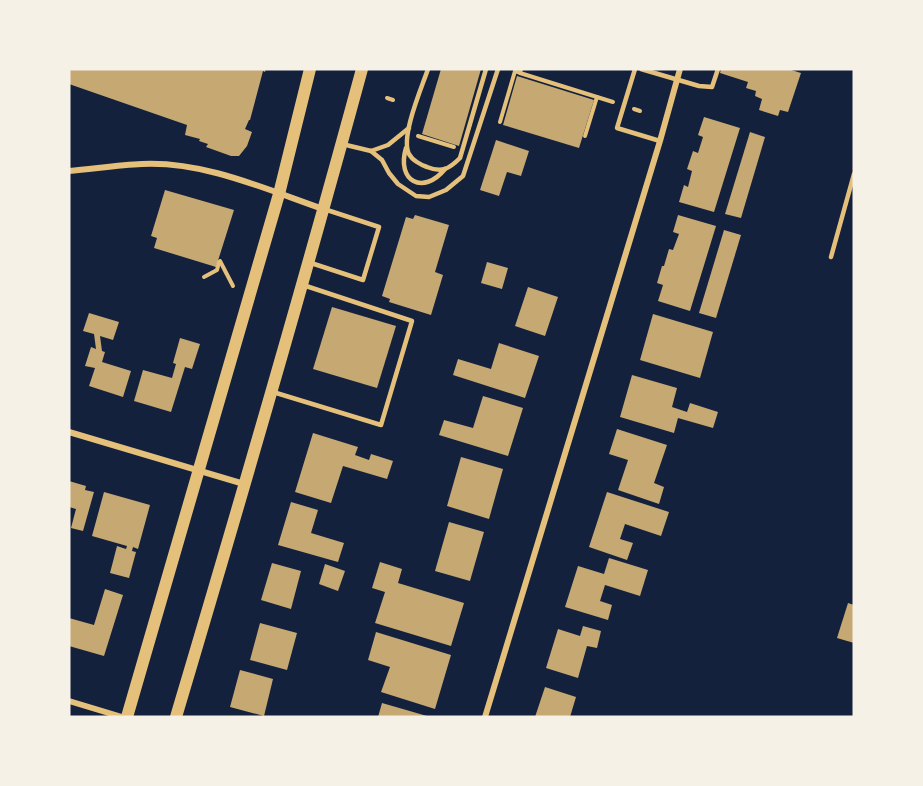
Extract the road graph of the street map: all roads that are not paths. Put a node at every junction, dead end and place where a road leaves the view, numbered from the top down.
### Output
1 (310, 69) edge
2 (362, 69) edge
3 (428, 69) edge
4 (486, 69) edge
5 (498, 69) edge
6 (635, 69) edge
7 (641, 69) edge
8 (680, 69) edge
9 (718, 69) edge
10 (677, 81) junction
11 (409, 128) junction
12 (660, 141) junction
13 (341, 143) junction
14 (407, 146) junction
15 (371, 152) junction
16 (445, 169) junction
17 (69, 171) edge
18 (854, 174) edge
19 (279, 194) junction
20 (324, 209) junction
21 (831, 258) dead end
22 (309, 262) junction
23 (303, 285) junction
24 (270, 391) junction
25 (69, 432) edge
26 (199, 470) junction
27 (244, 484) junction
28 (69, 701) edge
29 (122, 717) edge
30 (127, 717) edge
31 (176, 717) edge
32 (485, 717) edge

1 - 19 main road
2 - 13 main road
3 - 11 lane
4 - 16 lane
5 - 15 lane
6 - 12 lane
7 - 10 lane
8 - 10 street
9 - 10 lane
10 - 12 street
11 - 14 lane
11 - 15 lane
12 - 32 street
13 - 15 lane
13 - 20 main road
14 - 16 lane
14 - 16 lane
17 - 19 street
18 - 21 lane
19 - 20 street
19 - 26 main road
20 - 22 main road
20 - 22 lane
22 - 23 main road
23 - 24 main road
23 - 24 lane
24 - 27 main road
25 - 26 street
26 - 27 street
26 - 30 main road
27 - 31 main road
28 - 29 street

